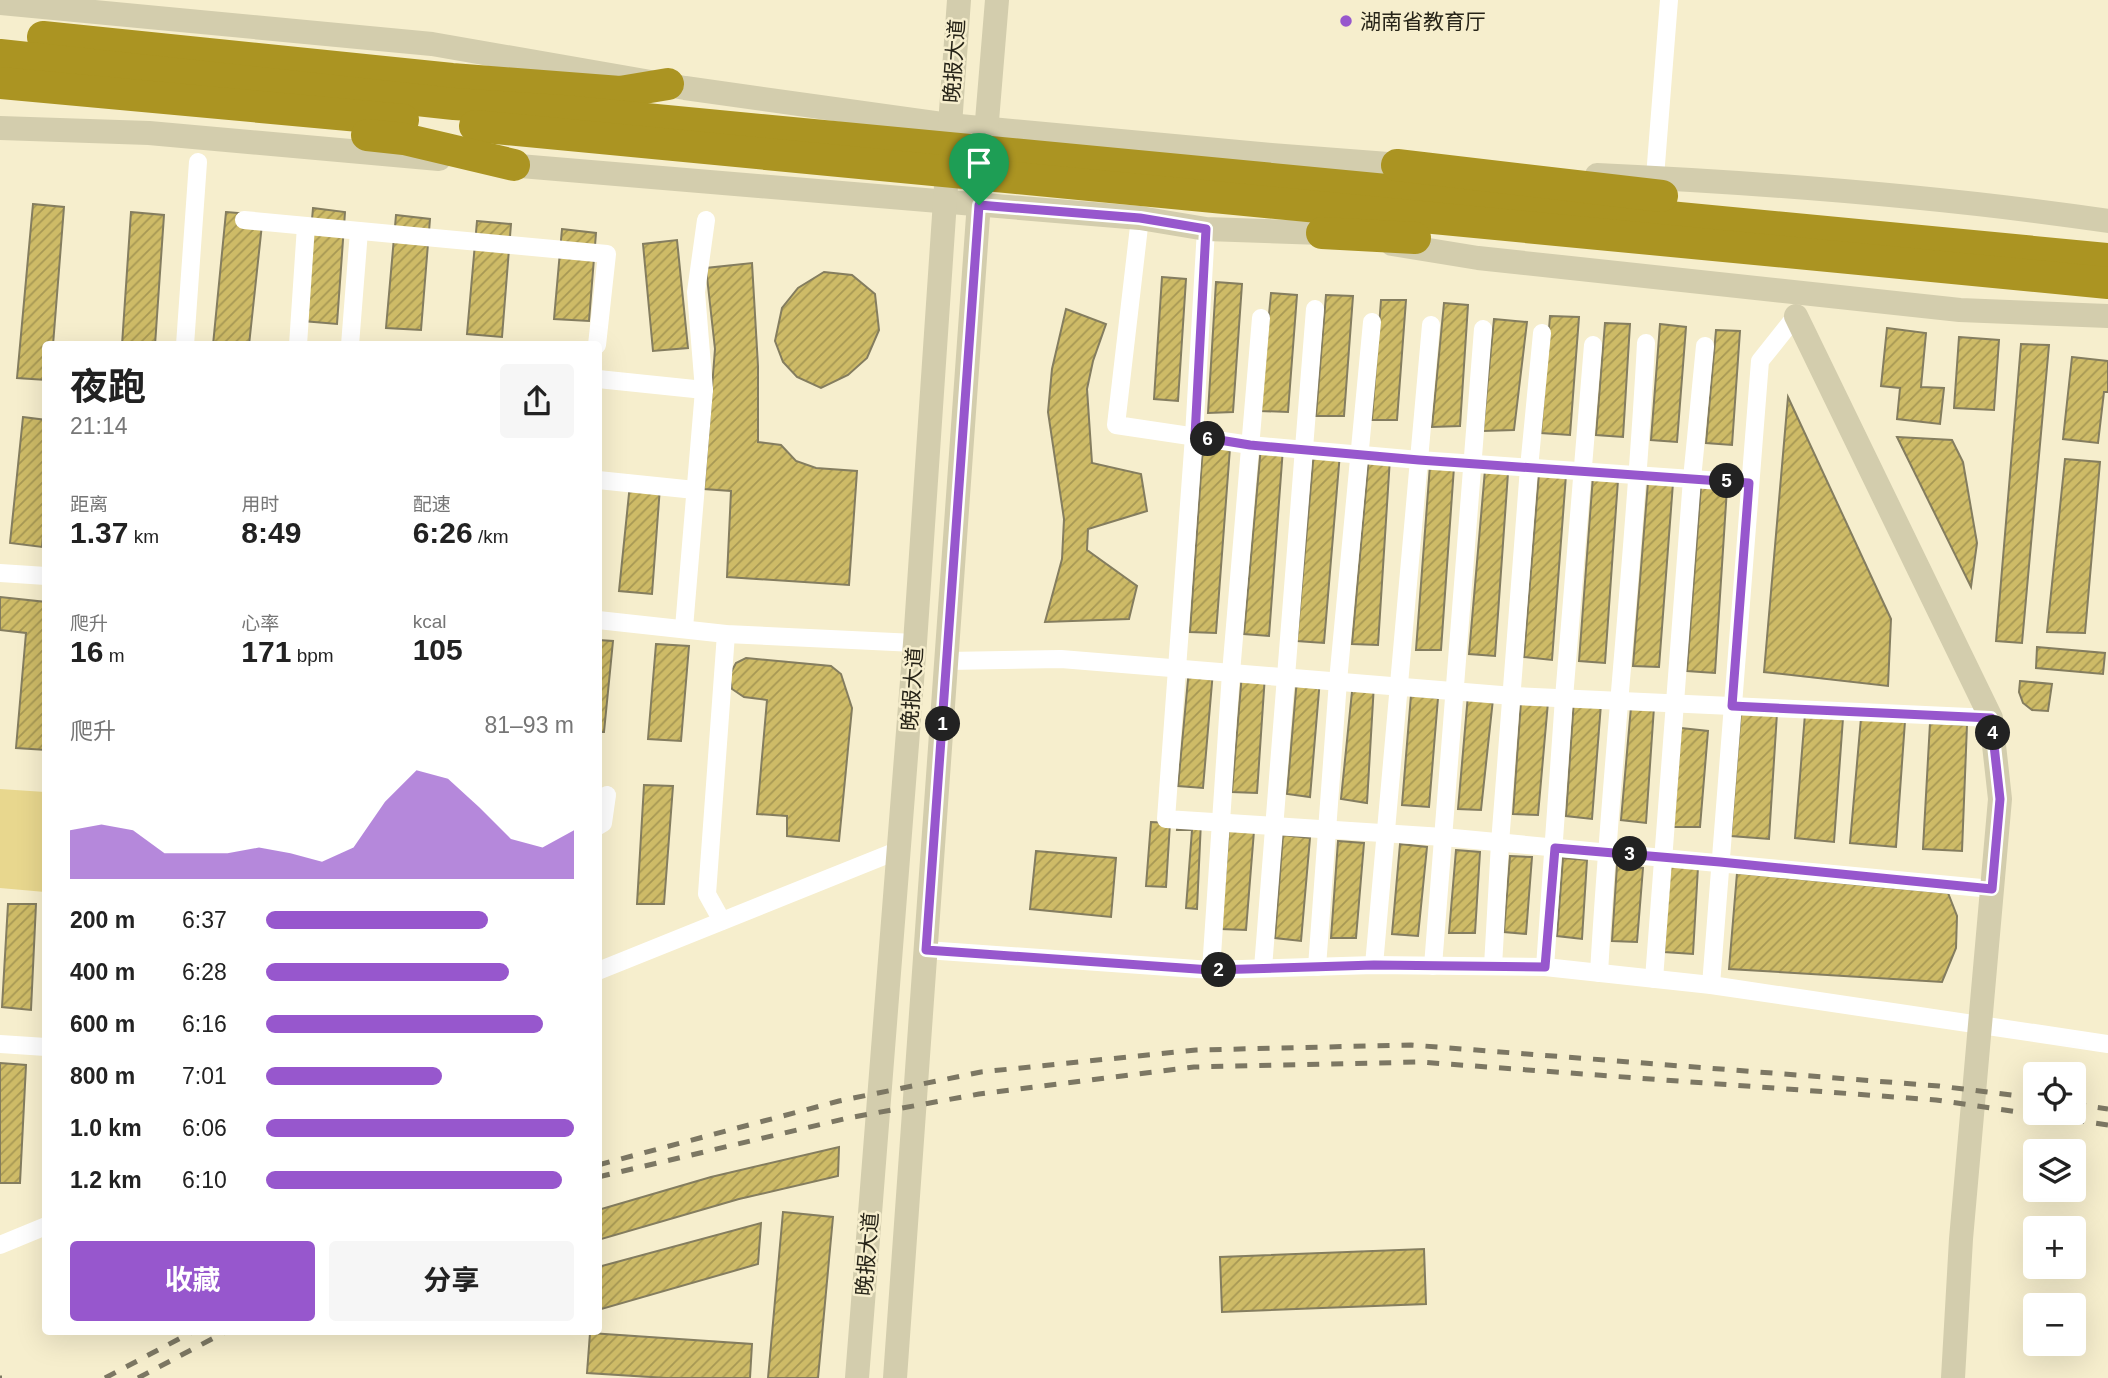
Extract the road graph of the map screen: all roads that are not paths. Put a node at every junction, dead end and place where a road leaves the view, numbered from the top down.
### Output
1 (959, 0) edge
2 (997, 0) edge
3 (1669, 0) edge
4 (0, 3) edge
5 (0, 33) edge
6 (0, 55) edge
7 (0, 83) edge
8 (668, 84) junction
9 (0, 99) edge
10 (950, 125) junction
11 (0, 128) edge
12 (987, 129) junction
13 (198, 162) dead end
14 (1397, 165) junction
15 (514, 166) junction
16 (1654, 177) junction
17 (945, 202) junction
18 (979, 205) junction
19 (1140, 218) junction
20 (244, 220) dead end
21 (706, 220) dead end
22 (2108, 221) edge
23 (306, 226) junction
24 (1206, 229) junction
25 (359, 231) junction
26 (1322, 233) junction
27 (2108, 253) edge
28 (2108, 259) edge
29 (2108, 283) edge
30 (2108, 290) edge
31 (1315, 309) dead end
32 (1797, 316) joint
33 (2108, 316) edge
34 (1261, 317) dead end
35 (1372, 322) dead end
36 (1431, 325) dead end
37 (1483, 329) dead end
38 (1542, 332) dead end
39 (185, 341) edge
40 (298, 341) edge
41 (350, 341) edge
42 (597, 341) edge
43 (1646, 343) dead end
44 (1593, 345) dead end
45 (1705, 346) dead end
46 (602, 379) edge
47 (704, 390) junction
48 (1195, 436) junction
49 (1250, 445) junction
50 (1304, 450) junction
51 (1359, 455) junction
52 (1419, 460) junction
53 (1472, 464) junction
54 (1529, 468) junction
55 (1582, 471) junction
56 (1639, 475) junction
57 (1692, 479) junction
58 (602, 480) edge
59 (1749, 483) junction
60 (695, 490) junction
61 (0, 572) edge
62 (42, 576) edge
63 (602, 620) edge
64 (684, 628) junction
65 (726, 634) junction
66 (915, 643) junction
67 (947, 661) junction
68 (1179, 668) junction
69 (1231, 673) junction
70 (1286, 677) junction
71 (1338, 681) junction
72 (1400, 685) junction
73 (1456, 691) junction
74 (1513, 696) junction
75 (1564, 698) junction
76 (1619, 701) junction
77 (1675, 704) junction
78 (1732, 706) junction
79 (1991, 718) junction
80 (607, 794) dead end
81 (1222, 823) junction
82 (602, 824) edge
83 (1275, 826) junction
84 (1326, 830) junction
85 (1386, 833) junction
86 (1443, 837) junction
87 (1500, 843) junction
88 (1555, 848) junction
89 (899, 850) junction
90 (1606, 852) junction
91 (1663, 857) junction
92 (1720, 862) junction
93 (1992, 889) junction
94 (722, 921) junction
95 (926, 950) junction
96 (1374, 965) junction
97 (1433, 965) junction
98 (1493, 966) junction
99 (1317, 967) junction
100 (1545, 967) junction
101 (1263, 968) junction
102 (602, 969) edge
103 (1211, 970) junction
104 (1600, 973) junction
105 (1654, 979) junction
106 (1711, 985) junction
107 (1980, 1025) junction
108 (0, 1044) edge
109 (2108, 1044) edge
110 (42, 1047) edge
111 (42, 1228) edge
112 (0, 1245) edge
113 (857, 1378) edge
114 (895, 1378) edge
115 (1953, 1378) edge

1 - 10 main road, 晚报大道
2 - 12 main road, 晚报大道
3 - 16 street
4 - 8 main road
5 - 8 highway
6 - 28 highway
7 - 29 highway
8 - 10 main road
9 - 15 highway
10 - 12 main road
10 - 17 main road, 晚报大道
11 - 15 main road
12 - 14 main road
12 - 18 main road, 晚报大道
13 - 39 street
14 - 16 main road
14 - 27 highway
15 - 17 main road
16 - 22 main road
17 - 18 main road
17 - 66 main road, 晚报大道
18 - 19 main road
18 - 67 main road, 晚报大道
19 - 24 main road
19 - 48 street
20 - 23 street
21 - 47 street
23 - 25 street
23 - 40 street
24 - 26 main road
24 - 48 street
25 - 41 street
25 - 42 street
26 - 30 highway
26 - 33 main road
31 - 50 street
32 - 59 street
32 - 79 main road
34 - 49 street
35 - 51 street
36 - 52 street
37 - 53 street
38 - 54 street
43 - 56 street
44 - 55 street
45 - 57 street
46 - 47 street
47 - 60 street
48 - 49 street
48 - 68 street
49 - 50 street
49 - 69 street
50 - 51 street
50 - 70 street
51 - 52 street
51 - 71 street
52 - 53 street
52 - 72 street
53 - 54 street
53 - 73 street
54 - 55 street
54 - 74 street
55 - 56 street
55 - 75 street
56 - 57 street
56 - 76 street
57 - 59 street
57 - 77 street
58 - 60 street
59 - 78 street
60 - 64 street
61 - 62 street
63 - 64 street
64 - 65 street
65 - 66 street
65 - 94 street
66 - 89 main road, 晚报大道
67 - 68 street
67 - 95 main road, 晚报大道
68 - 69 street
68 - 81 street
69 - 70 street
69 - 81 street
70 - 71 street
70 - 83 street
71 - 72 street
71 - 84 street
72 - 73 street
72 - 85 street
73 - 74 street
73 - 86 street
74 - 75 street
74 - 87 street
75 - 76 street
75 - 88 street
76 - 77 street
76 - 90 street
77 - 78 street
77 - 91 street
78 - 79 street
78 - 92 street
79 - 93 main road
80 - 82 street
81 - 83 street
81 - 103 street
83 - 84 street
83 - 101 street
84 - 85 street
84 - 99 street
85 - 86 street
85 - 96 street
86 - 87 street
86 - 97 street
87 - 88 street
87 - 98 street
88 - 90 street
88 - 100 street
89 - 94 street
89 - 113 main road, 晚报大道
90 - 91 street
90 - 104 street
91 - 92 street
91 - 105 street
92 - 93 street
92 - 106 street
93 - 107 main road
94 - 102 street
95 - 103 street
95 - 114 main road, 晚报大道
96 - 97 street
96 - 99 street
97 - 98 street
98 - 100 street
99 - 101 street
100 - 104 street
101 - 103 street
104 - 105 street
105 - 106 street
106 - 107 street
107 - 109 street
107 - 115 main road
108 - 110 street
111 - 112 street

